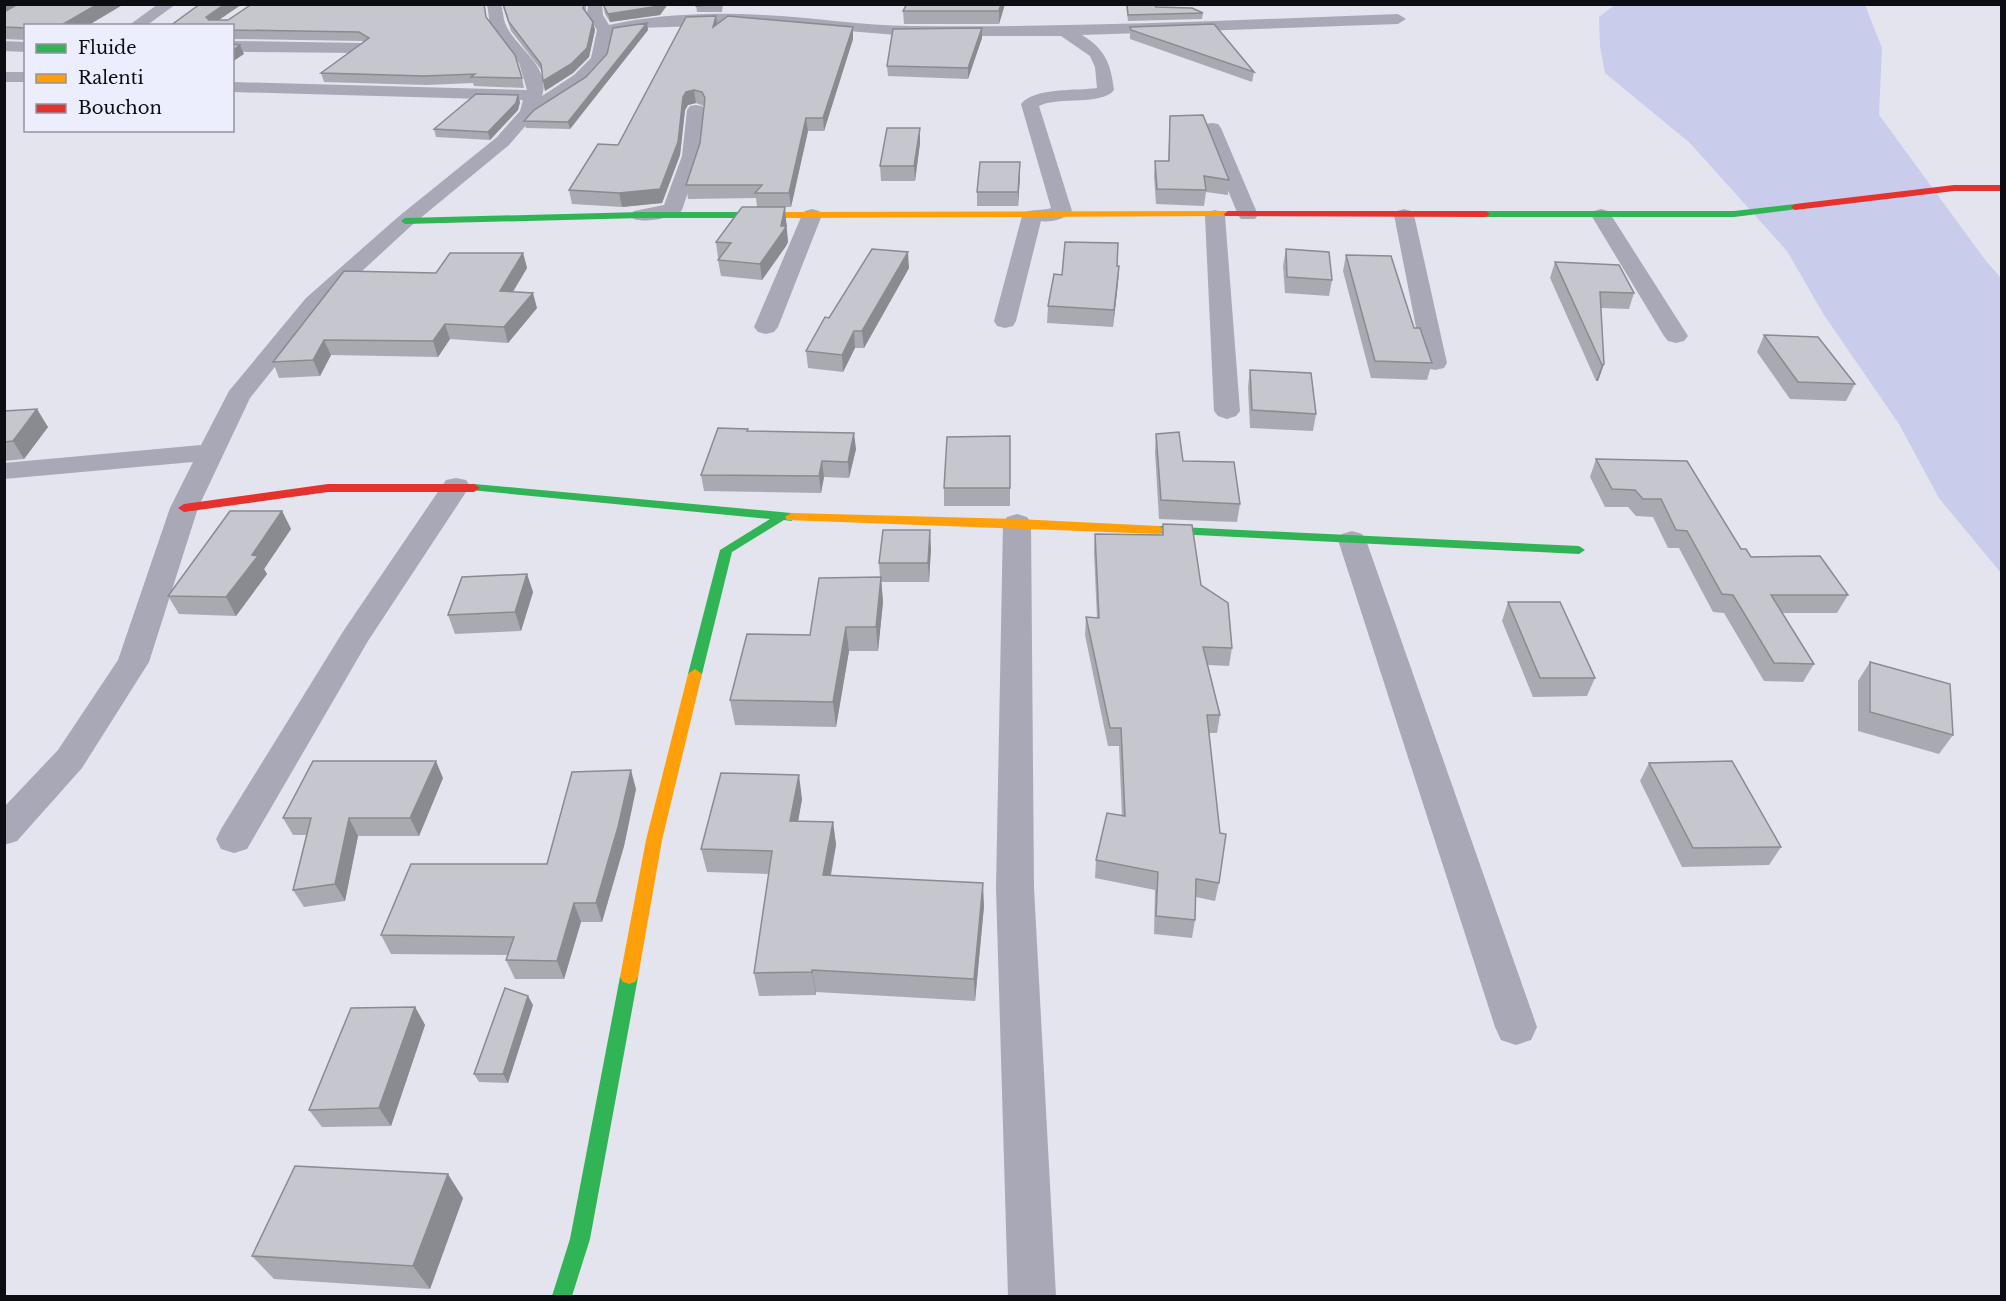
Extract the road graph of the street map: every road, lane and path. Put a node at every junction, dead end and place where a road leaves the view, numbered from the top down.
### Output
1 (169, 4) edge
2 (494, 4) edge
3 (595, 4) edge
4 (1000, 13) edge
5 (1102, 13) dead end
6 (1398, 19) dead end
7 (138, 24) edge
8 (1102, 29) junction
9 (605, 30) junction
10 (1008, 30) junction
11 (1064, 31) junction
12 (4, 46) edge
13 (234, 46) edge
14 (24, 47) edge
15 (362, 48) edge
16 (4, 77) edge
17 (24, 77) edge
18 (234, 87) edge
19 (531, 104) junction
20 (696, 110) dead end
21 (1212, 128) dead end
22 (2001, 188) edge
23 (641, 215) junction
24 (813, 215) junction
25 (1248, 215) junction
26 (1404, 215) junction
27 (1601, 215) junction
28 (1039, 216) junction
29 (1215, 216) junction
30 (405, 221) junction
31 (1005, 321) dead end
32 (766, 327) dead end
33 (1676, 336) dead end
34 (1434, 363) edge
35 (1227, 411) dead end
36 (211, 452) junction
37 (4, 471) edge
38 (456, 486) junction
39 (184, 508) junction
40 (781, 517) junction
41 (1017, 523) junction
42 (1352, 540) junction
43 (1579, 550) dead end
44 (4, 831) edge
45 (234, 839) dead end
46 (1516, 1027) dead end
47 (562, 1296) edge
48 (1032, 1296) edge

1 - 7 street
2 - 19 street
3 - 9 street
4 - 10 street
5 - 8 street
6 - 8 street
8 - 11 street
9 - 10 street
9 - 19 street
10 - 11 street
11 - 28 street
12 - 14 street
13 - 15 street
16 - 17 street
18 - 19 street
19 - 30 street
20 - 23 street
21 - 25 street
22 - 27 street
23 - 24 street
23 - 30 street
24 - 28 street
24 - 32 street
25 - 26 street
25 - 29 street
26 - 27 street
26 - 34 street
27 - 33 street
28 - 29 street
28 - 31 street
29 - 35 street
30 - 36 street
36 - 37 street
36 - 39 street
38 - 39 street
38 - 40 street
38 - 45 street
39 - 44 street
40 - 41 street
40 - 47 street
41 - 42 street
41 - 48 street
42 - 43 street
42 - 46 street

